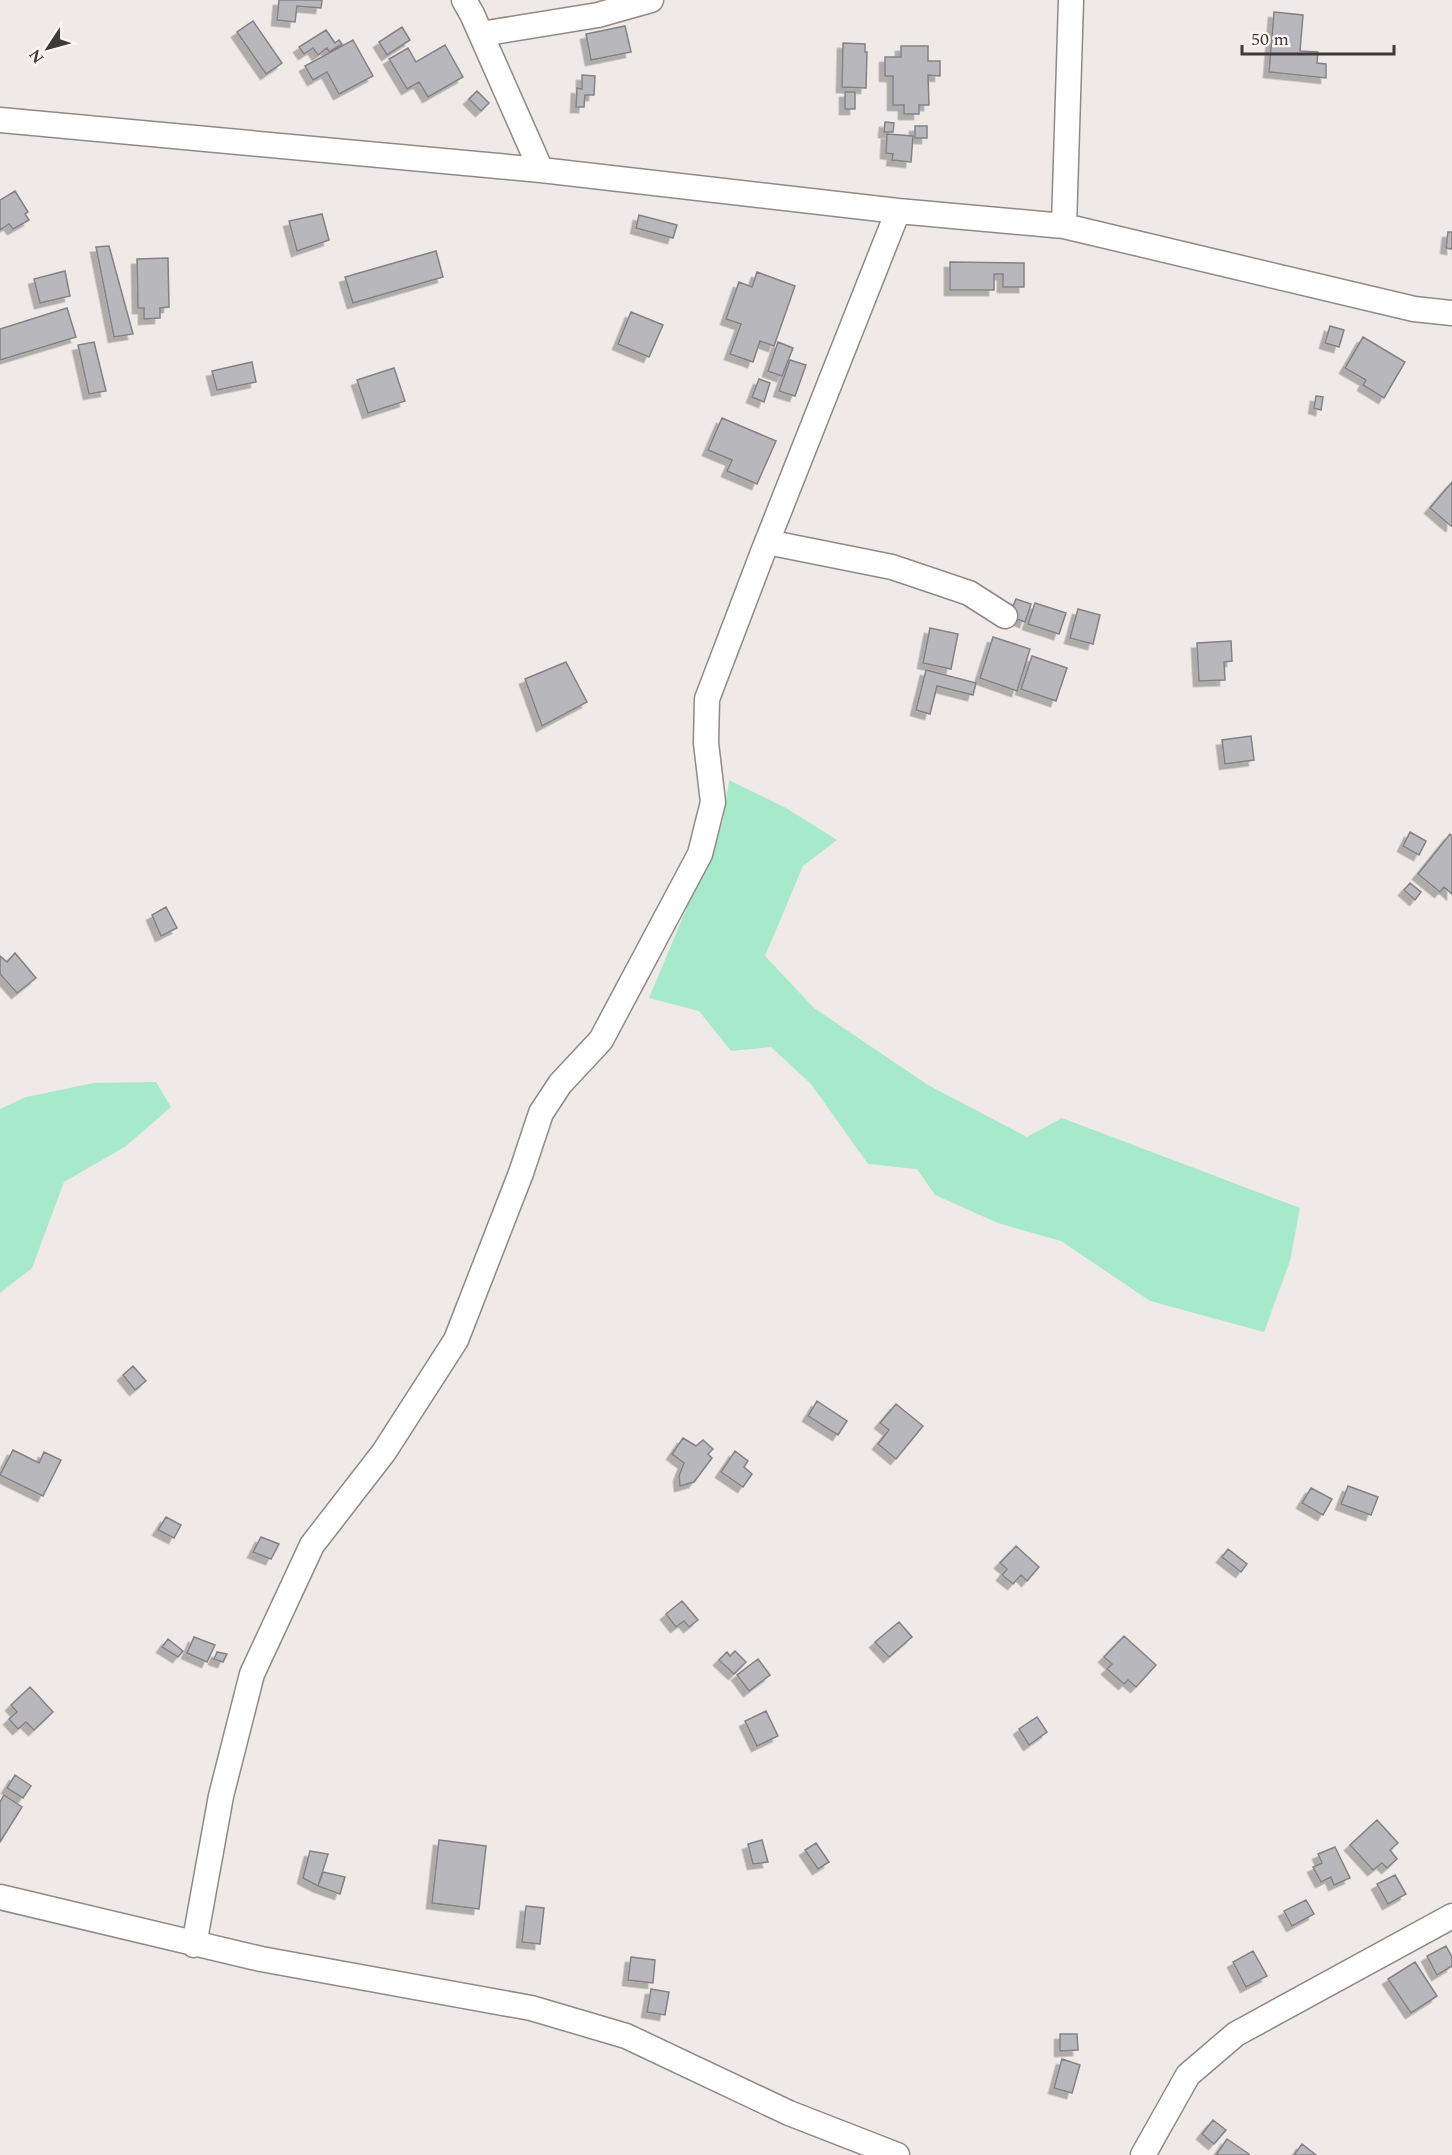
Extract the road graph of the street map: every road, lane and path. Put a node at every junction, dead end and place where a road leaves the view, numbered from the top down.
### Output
1 (464, 0) edge
2 (651, 0) edge
3 (1071, 0) edge
4 (481, 34) junction
5 (0, 120) edge
6 (541, 170) junction
7 (898, 211) junction
8 (1064, 225) junction
9 (1452, 313) edge
10 (767, 542) junction
11 (1005, 616) dead end
12 (0, 1897) edge
13 (1452, 1916) edge
14 (194, 1945) junction
15 (897, 2155) edge
16 (1143, 2155) edge

1 - 4 street
2 - 4 street
3 - 8 street
4 - 6 street
5 - 6 street
6 - 7 street
7 - 8 street
7 - 10 street
8 - 9 street
10 - 11 street
10 - 14 street
12 - 14 street
13 - 16 street
14 - 15 street

